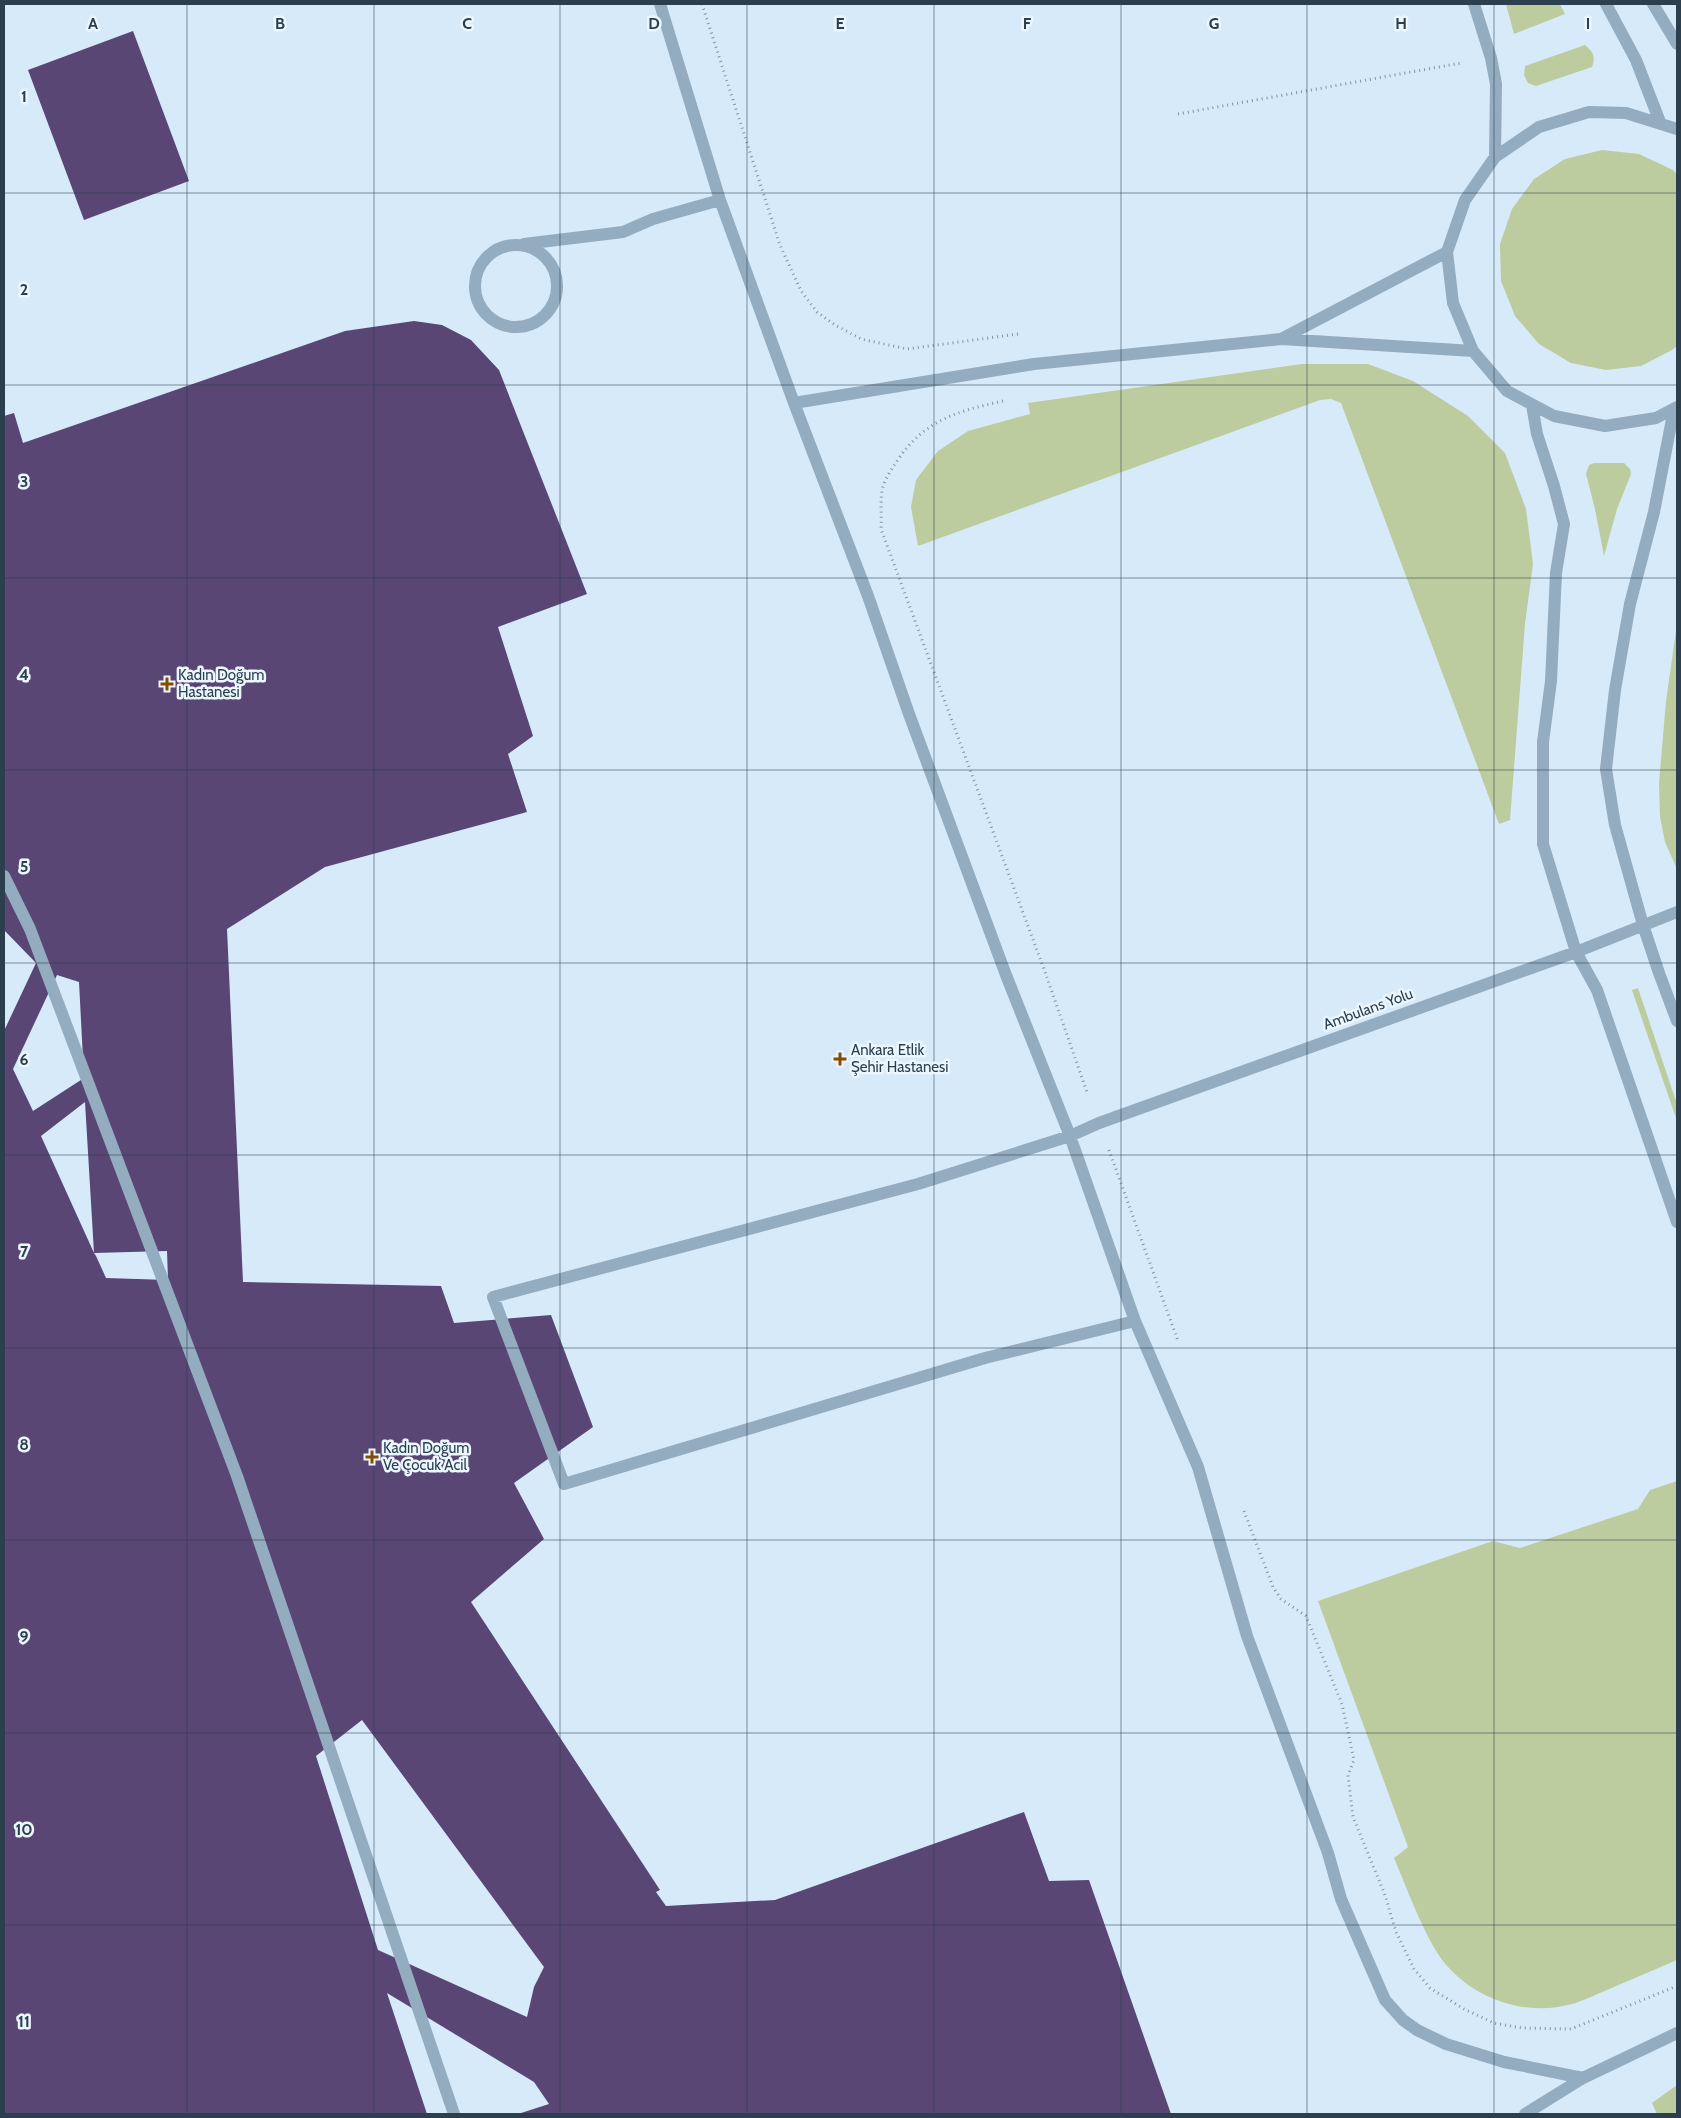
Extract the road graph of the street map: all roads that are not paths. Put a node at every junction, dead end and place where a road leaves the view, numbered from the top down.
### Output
1 (660, 4) edge
2 (1474, 4) edge
3 (1606, 4) edge
4 (1653, 4) edge
5 (1677, 44) edge
6 (1660, 122) junction
7 (1677, 129) edge
8 (1495, 157) junction
9 (720, 200) junction
10 (522, 245) junction
11 (1447, 252) junction
12 (1281, 339) junction
13 (1473, 351) junction
14 (794, 403) junction
15 (1532, 405) junction
16 (1676, 408) edge
17 (4, 876) edge
18 (1677, 912) edge
19 (1643, 925) junction
20 (1576, 952) junction
21 (1677, 1021) edge
22 (1070, 1136) junction
23 (1677, 1222) edge
24 (1135, 1321) junction
25 (1677, 2033) edge
26 (1583, 2078) junction
27 (454, 2114) edge
28 (1525, 2114) edge

1 - 9 lane
2 - 8 lane
3 - 6 lane
4 - 5 lane
6 - 7 lane
6 - 8 lane
8 - 11 lane
9 - 10 lane
9 - 14 lane
10 - 10 lane
11 - 12 lane
11 - 13 lane
12 - 13 lane
12 - 14 lane
13 - 15 lane
14 - 22 lane
15 - 16 lane
15 - 20 lane
16 - 19 lane
17 - 27 lane
18 - 19 lane, Ambulans Yolu
19 - 20 lane, Ambulans Yolu
19 - 21 lane
20 - 22 lane, Ambulans Yolu
20 - 23 lane
22 - 24 lane
22 - 24 lane, Ambulans Yolu
24 - 26 lane
25 - 26 lane
26 - 28 lane

